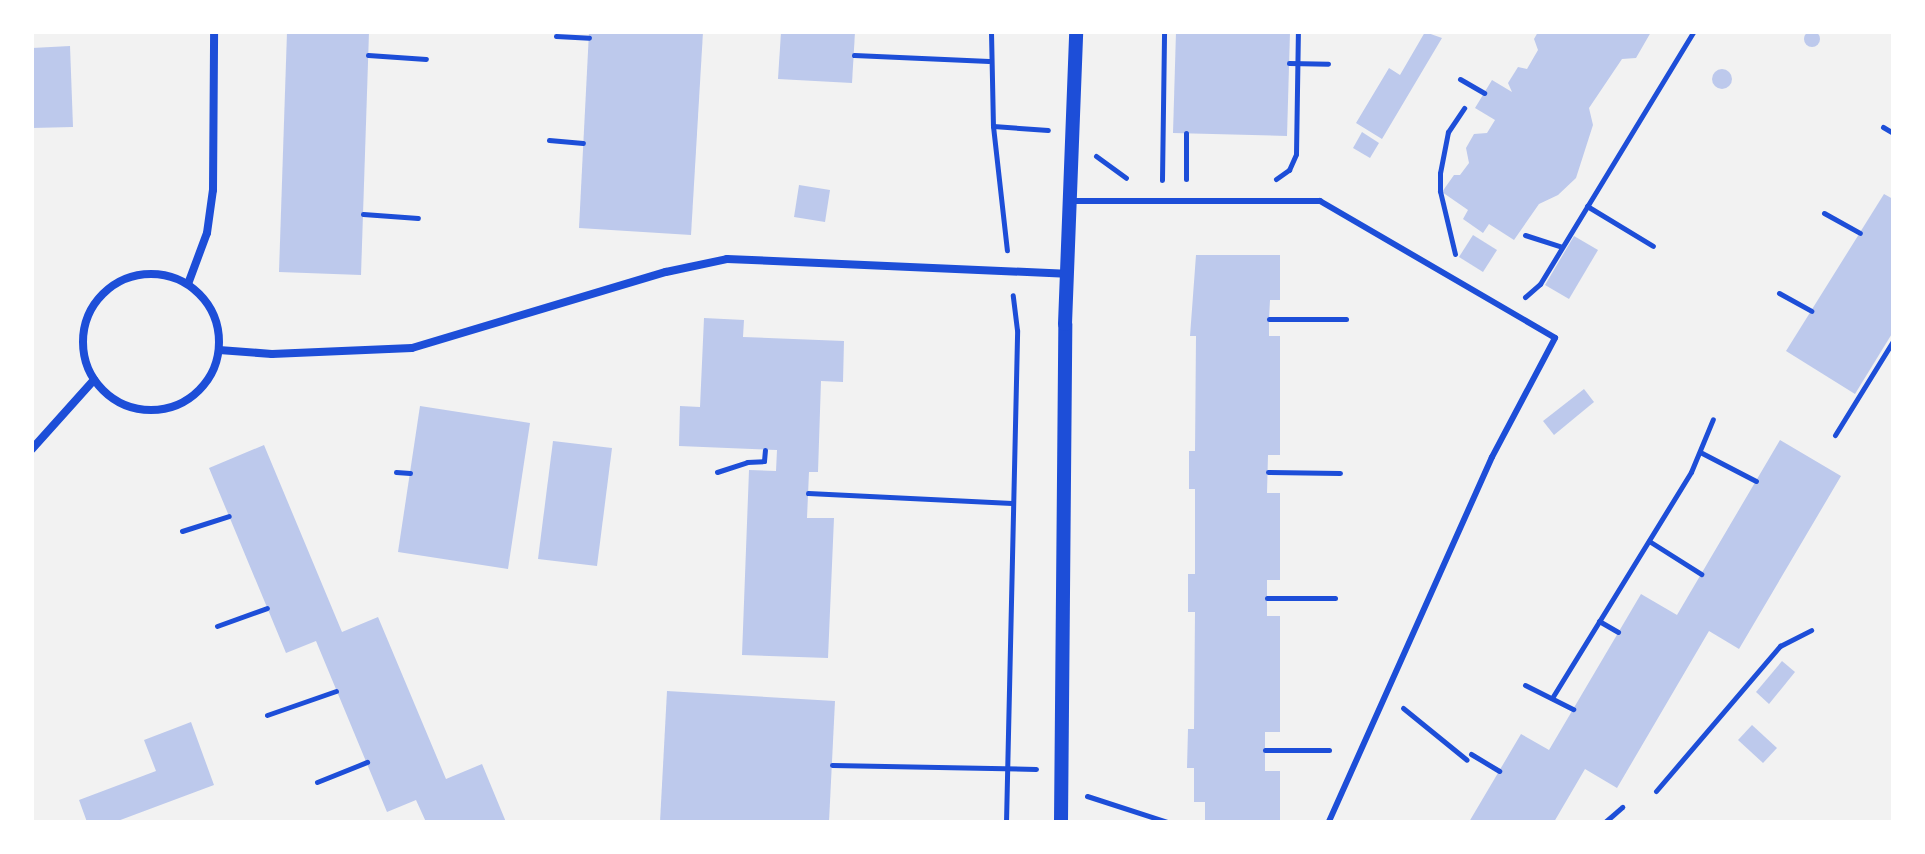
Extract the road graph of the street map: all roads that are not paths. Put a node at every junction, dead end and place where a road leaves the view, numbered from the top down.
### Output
1 (214, 32) edge
2 (1076, 32) edge
3 (1069, 201) junction
4 (1066, 274) junction
5 (188, 284) junction
6 (219, 350) junction
7 (94, 380) junction
8 (32, 449) edge
9 (1061, 822) edge
10 (1329, 822) edge

1 - 5 street
2 - 3 street
3 - 4 street
3 - 10 lane
4 - 6 street
4 - 9 street
5 - 6 street
5 - 7 street
6 - 7 street
7 - 8 street

